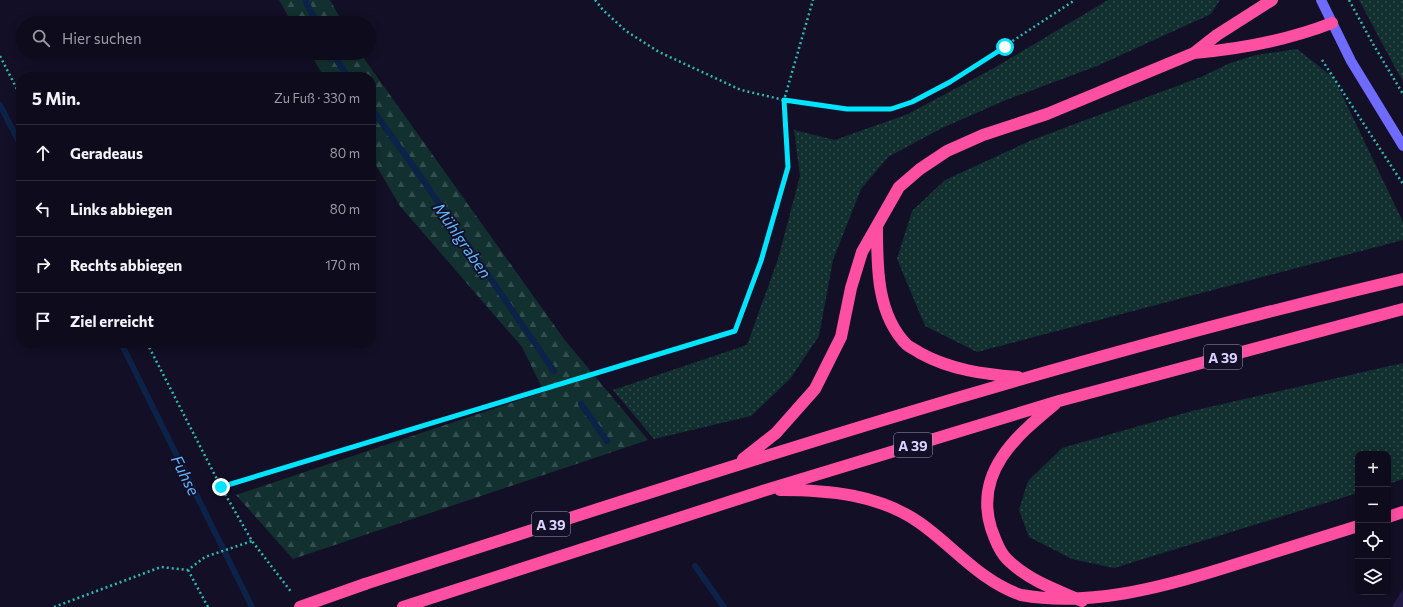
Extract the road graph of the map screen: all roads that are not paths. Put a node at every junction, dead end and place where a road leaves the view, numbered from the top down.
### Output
1 (1272, 0) edge
2 (1321, 0) edge
3 (1332, 23) junction
4 (1194, 53) junction
5 (1403, 146) edge
6 (877, 228) junction
7 (1403, 279) edge
8 (1403, 310) edge
9 (1025, 377) junction
10 (1059, 401) junction
11 (737, 464) junction
12 (766, 490) junction
13 (1403, 512) edge
14 (1391, 515) edge
15 (1355, 527) edge
16 (1086, 603) junction
17 (300, 607) edge
18 (403, 607) edge

1 - 4 highway
2 - 3 main road
3 - 4 highway
3 - 5 main road
4 - 6 highway
6 - 9 highway
6 - 11 highway
7 - 9 highway, A 39
8 - 10 highway, A 39
9 - 11 highway, A 39
10 - 12 highway, A 39
10 - 16 highway
11 - 17 highway, A 39, bridge
12 - 16 highway
12 - 18 highway, A 39
13 - 14 highway
15 - 16 highway

